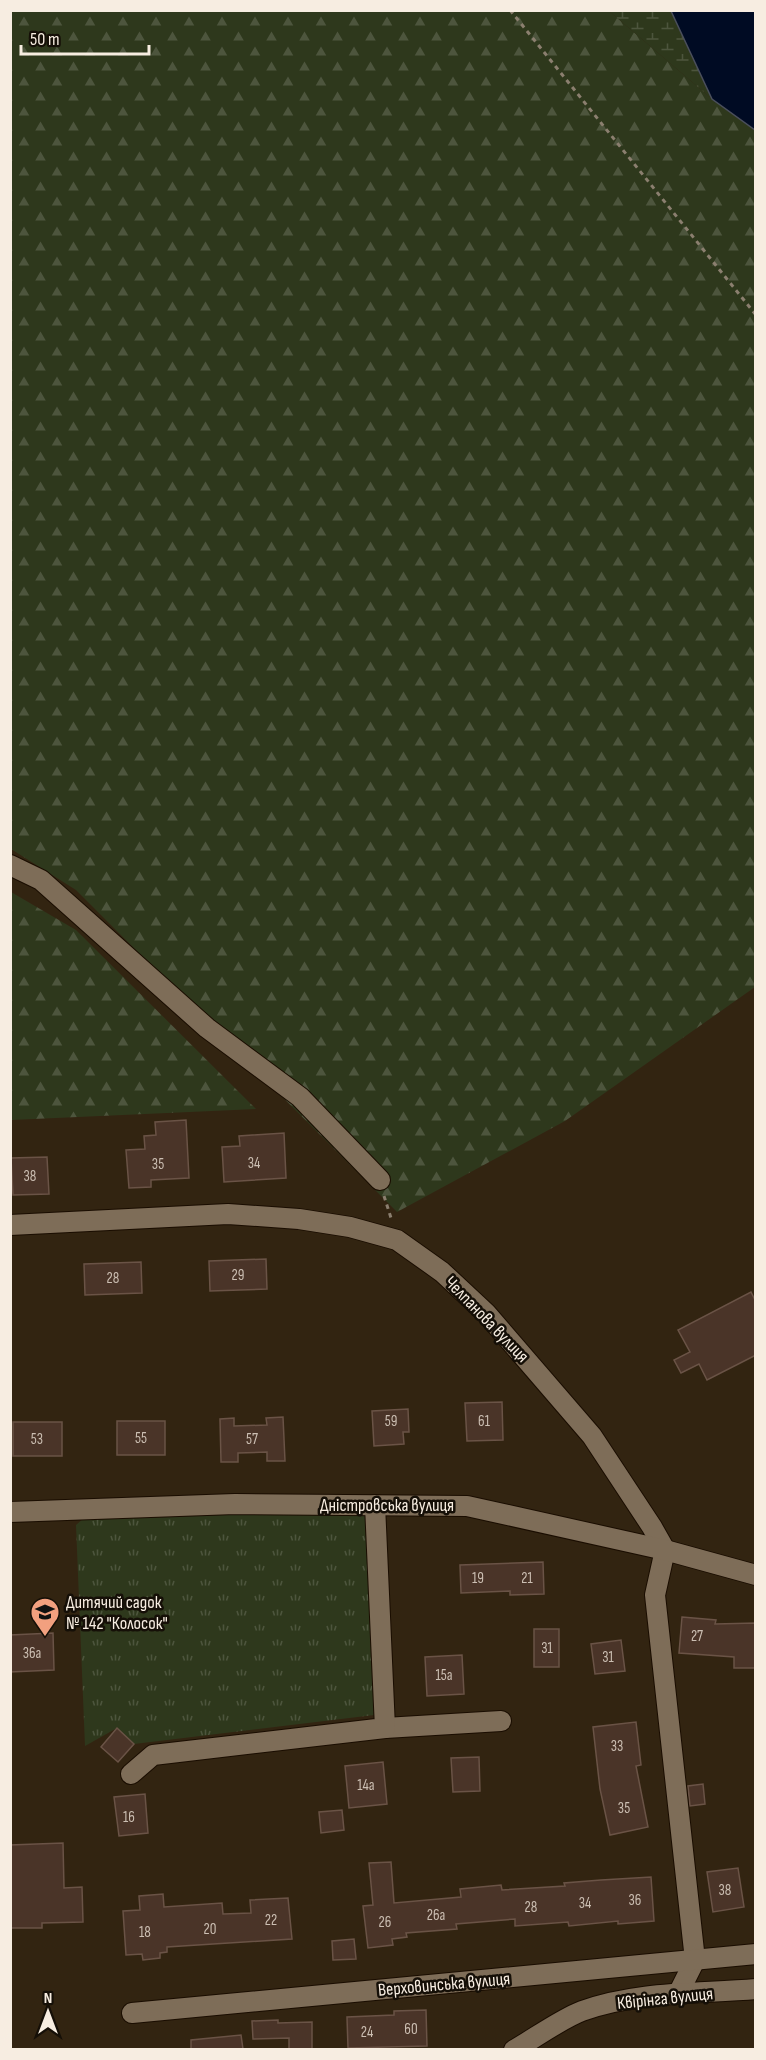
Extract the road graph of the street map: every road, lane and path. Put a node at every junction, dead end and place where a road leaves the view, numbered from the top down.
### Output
1 (510, 10) edge
2 (756, 315) edge
3 (10, 865) edge
4 (380, 1180) joint
5 (10, 1226) edge
6 (397, 1240) junction
7 (375, 1505) junction
8 (10, 1512) edge
9 (665, 1550) junction
10 (756, 1575) edge
11 (501, 1721) dead end
12 (385, 1728) junction
13 (131, 1774) dead end
14 (756, 1954) edge
15 (695, 1960) junction
16 (756, 1989) edge
17 (679, 1992) junction
18 (132, 2013) dead end
19 (514, 2049) edge

1 - 2 path
3 - 4 street
4 - 6 path
5 - 6 street, Челпанова вулиця
6 - 9 street, Челпанова вулиця
7 - 8 street, Дністровська вулиця
7 - 9 street, Дністровська вулиця
7 - 12 street
9 - 10 street, Дністровська вулиця
9 - 15 street
11 - 12 street
12 - 13 street
14 - 15 street, Верховинська вулиця
15 - 17 street
15 - 18 street, Верховинська вулиця
16 - 17 street, Квірінга вулиця
17 - 19 street, Квірінга вулиця

